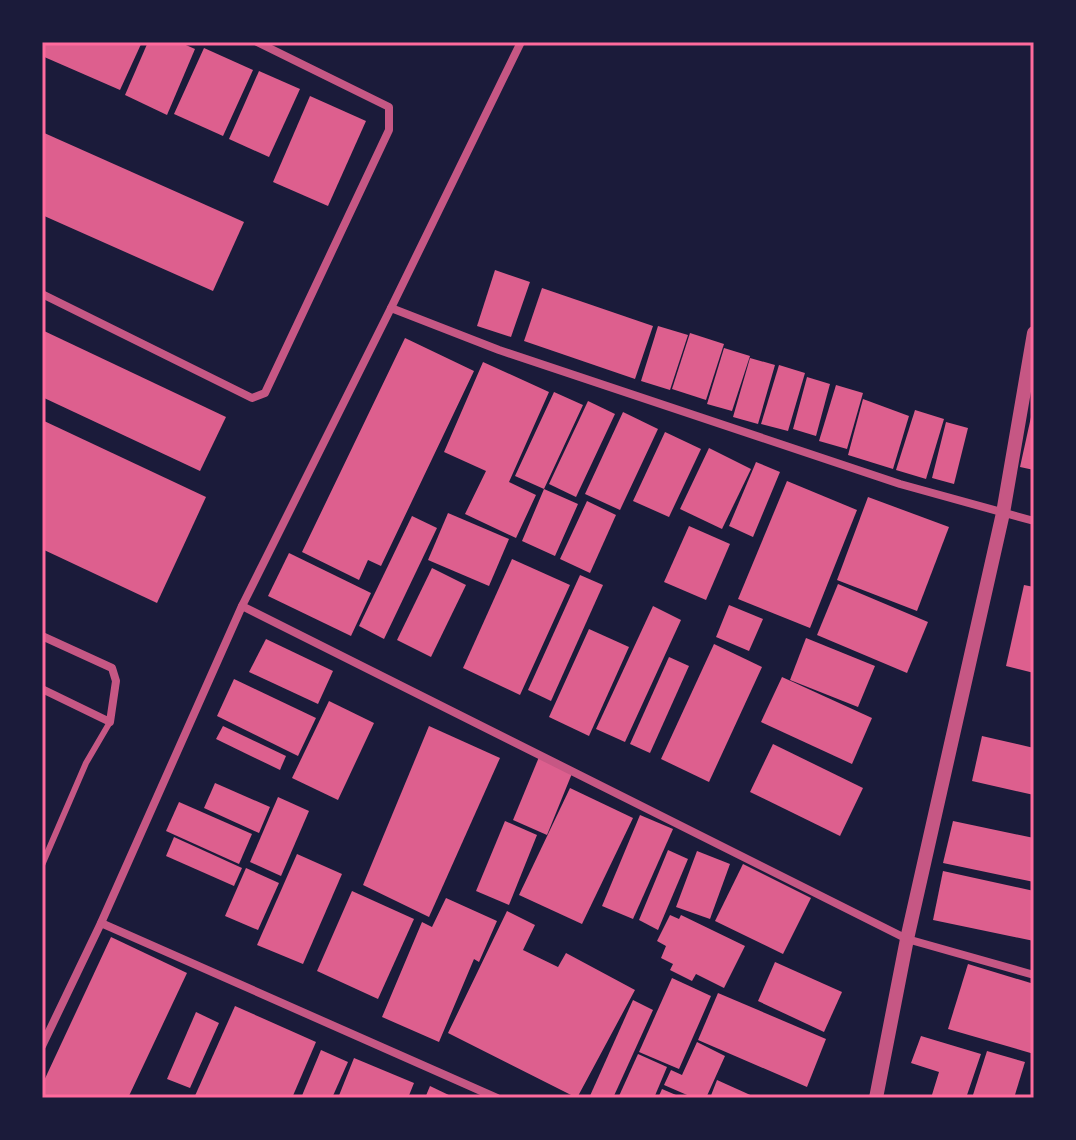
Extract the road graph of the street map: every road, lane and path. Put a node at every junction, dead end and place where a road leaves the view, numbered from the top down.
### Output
1 (257, 42) edge
2 (521, 42) edge
3 (42, 294) edge
4 (391, 308) junction
5 (1034, 333) edge
6 (1003, 513) junction
7 (1034, 521) edge
8 (242, 606) junction
9 (42, 636) edge
10 (42, 689) edge
11 (110, 722) junction
12 (42, 865) edge
13 (101, 923) junction
14 (907, 939) junction
15 (1034, 975) edge
16 (42, 1046) edge
17 (497, 1098) edge
18 (876, 1098) edge

1 - 3 street
2 - 4 street
4 - 6 street
4 - 8 street
5 - 6 street
6 - 7 street
6 - 14 street
8 - 13 street
8 - 14 street
9 - 11 street
10 - 11 street
11 - 12 lane
13 - 16 street
13 - 17 street
14 - 15 street
14 - 18 street

